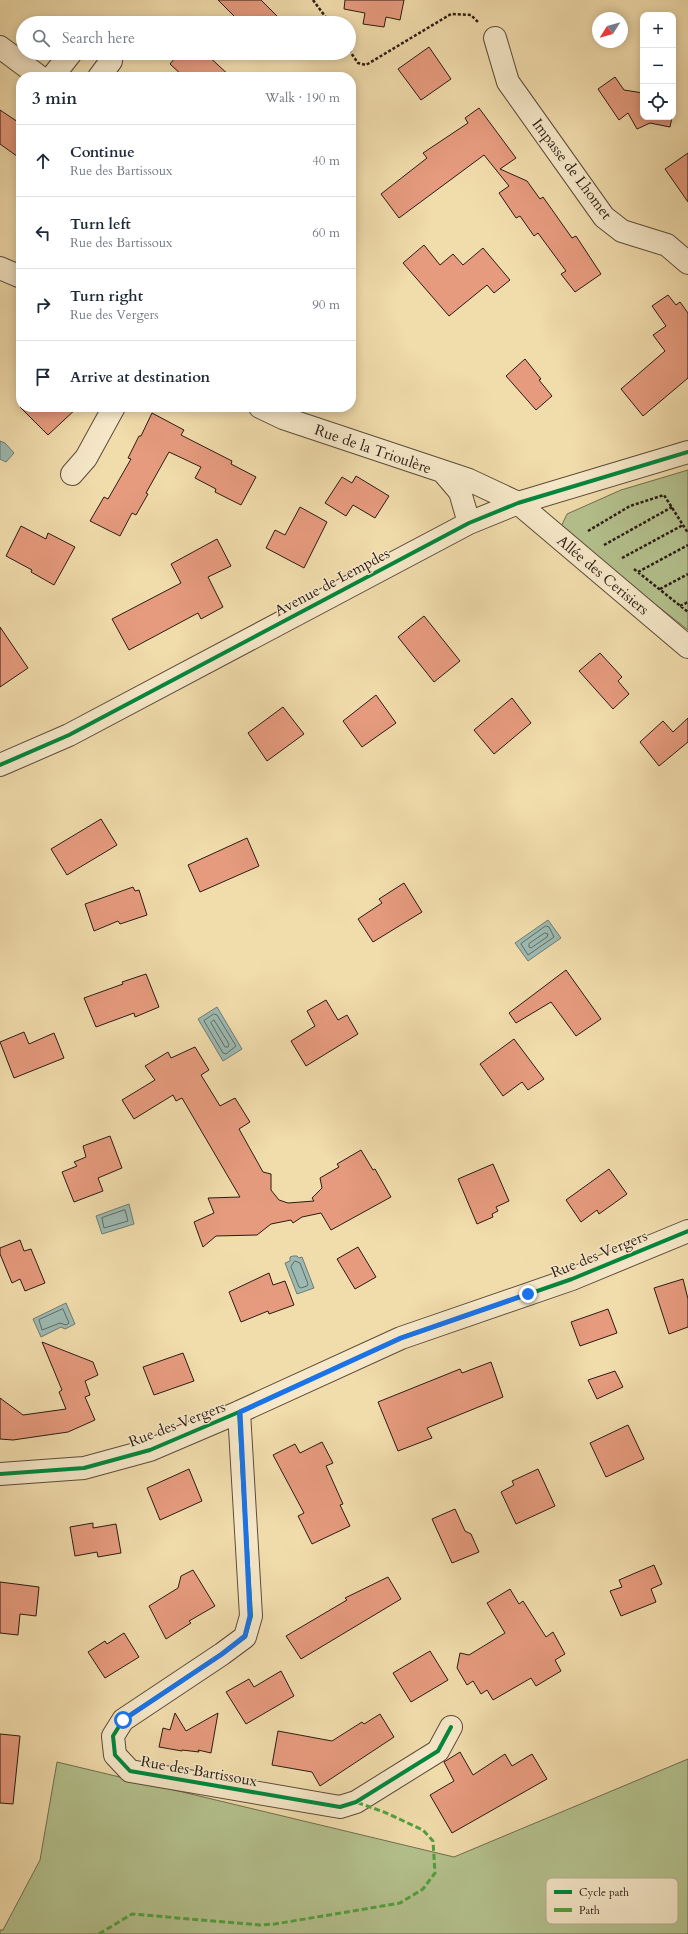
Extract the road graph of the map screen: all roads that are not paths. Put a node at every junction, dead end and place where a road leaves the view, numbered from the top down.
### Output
1 (495, 38) road end
2 (0, 47) edge
3 (16, 59) edge
4 (17, 60) edge
5 (65, 60) edge
6 (111, 60) edge
7 (33, 72) edge
8 (56, 72) edge
9 (103, 72) edge
10 (688, 263) edge
11 (0, 268) edge
12 (16, 275) edge
13 (111, 412) edge
14 (270, 412) edge
15 (688, 452) edge
16 (443, 472) junction
17 (72, 474) dead end
18 (518, 503) junction
19 (469, 523) junction
20 (688, 646) edge
21 (0, 765) edge
22 (688, 1231) edge
23 (240, 1412) junction
24 (0, 1474) edge
25 (451, 1727) dead end

1 - 10 street, Impasse de Lhomet
2 - 3 street
4 - 7 street
5 - 8 street
6 - 9 street
11 - 12 street
13 - 17 street
14 - 16 street, Rue de la Trioulère
15 - 18 street, Avenue de Lempdes
16 - 18 street, Rue de la Trioulère
16 - 19 street, Rue de la Trioulère
18 - 19 street, Avenue de Lempdes
18 - 20 street, Allée des Cerisiers
19 - 21 street, Avenue de Lempdes
22 - 23 street, Rue des Vergers
23 - 24 street, Rue des Vergers
23 - 25 street, Rue des Bartissoux

